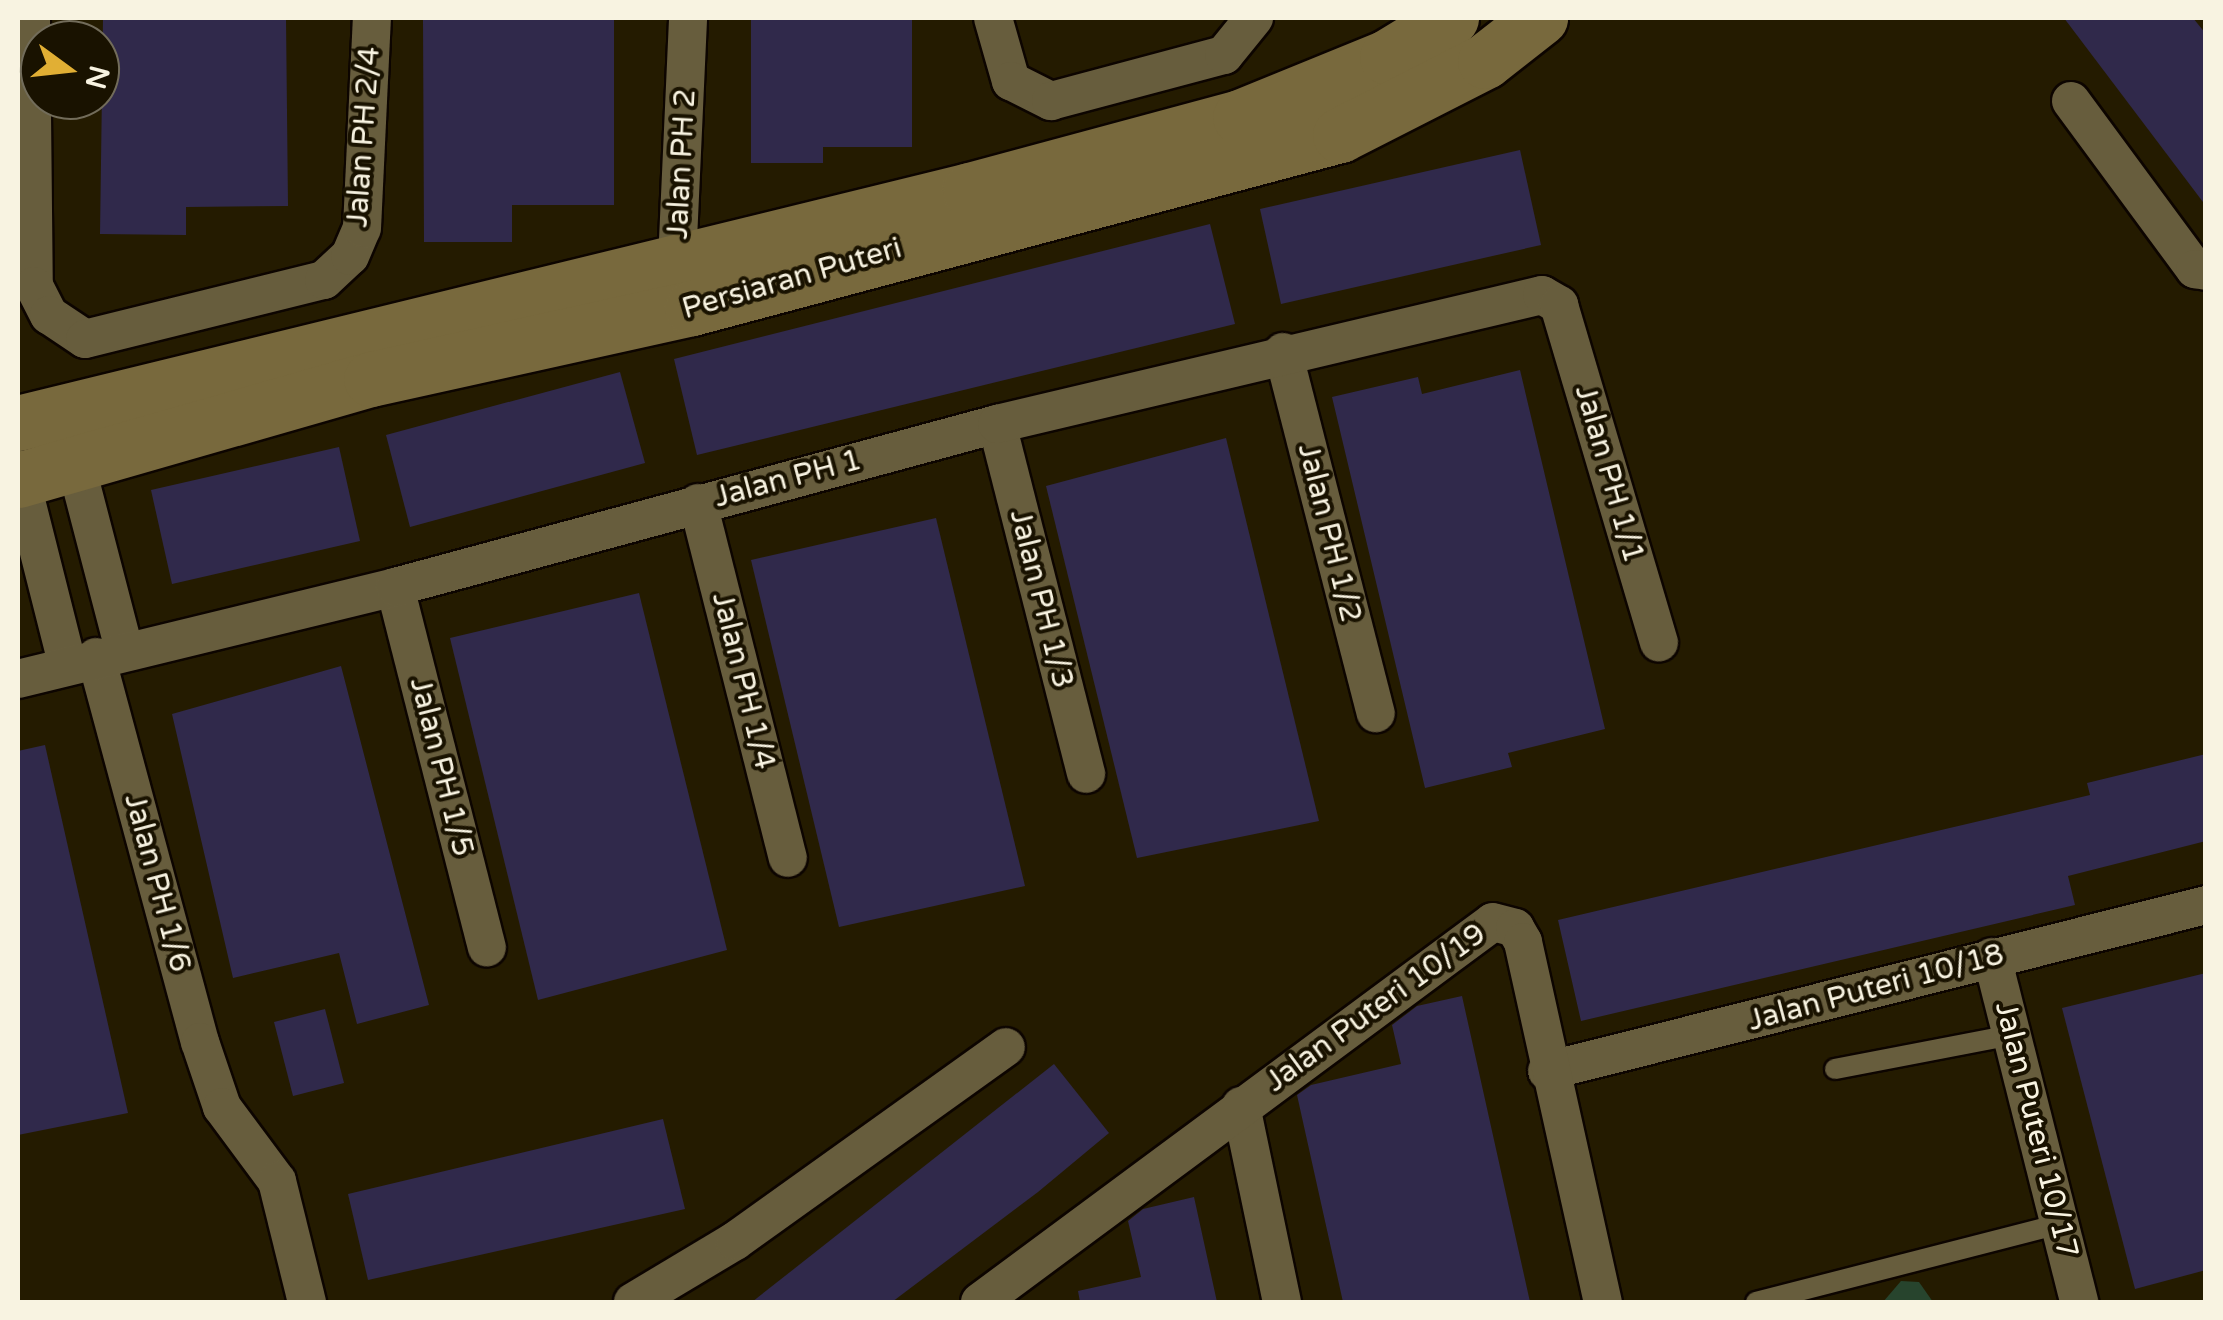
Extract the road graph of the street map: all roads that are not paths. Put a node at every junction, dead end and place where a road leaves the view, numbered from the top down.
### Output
1 (31, 18) edge
2 (372, 18) edge
3 (688, 18) edge
4 (992, 18) edge
5 (1254, 18) edge
6 (1450, 18) edge
7 (1540, 18) edge
8 (2071, 100) dead end
9 (2206, 271) edge
10 (685, 285) junction
11 (1559, 306) joint
12 (1283, 352) junction
13 (39, 417) edge
14 (997, 424) junction
15 (78, 464) junction
16 (18, 476) edge
17 (698, 503) junction
18 (396, 587) junction
19 (1659, 642) dead end
20 (96, 658) junction
21 (18, 679) edge
22 (1376, 713) dead end
23 (1086, 774) dead end
24 (788, 858) dead end
25 (2206, 905) edge
26 (486, 948) dead end
27 (1992, 958) junction
28 (2012, 1034) junction
29 (1006, 1047) dead end
30 (1835, 1069) dead end
31 (1547, 1071) junction
32 (1241, 1106) junction
33 (2060, 1224) junction
34 (306, 1302) edge
35 (634, 1302) edge
36 (980, 1302) edge
37 (1282, 1302) edge
38 (1603, 1302) edge
39 (1756, 1302) edge
40 (2080, 1302) edge

1 - 2 street, Jalan PH 2/4
3 - 10 street, Jalan PH 2
4 - 5 street
6 - 10 main road, Persiaran Puteri
7 - 10 main road, Persiaran Puteri
8 - 9 street
10 - 13 main road, Persiaran Puteri
10 - 15 main road, Persiaran Puteri
11 - 12 street, Jalan PH 1
11 - 19 street, Jalan PH 1/1
12 - 14 street, Jalan PH 1
12 - 22 street, Jalan PH 1/2
13 - 15 street
14 - 17 street, Jalan PH 1
14 - 23 street, Jalan PH 1/3
15 - 16 main road, Persiaran Puteri
15 - 20 street
16 - 20 street
17 - 18 street, Jalan PH 1
17 - 24 street, Jalan PH 1/4
18 - 20 street, Jalan PH 1
18 - 26 street, Jalan PH 1/5
20 - 21 street, Jalan PH 1
20 - 34 street, Jalan PH 1/6
25 - 27 street, Jalan Puteri 10/18
27 - 28 street, Jalan Puteri 10/17
27 - 31 street, Jalan Puteri 10/18
28 - 30 lane
28 - 33 street, Jalan Puteri 10/17
29 - 35 street
31 - 32 street, Jalan Puteri 10/19
31 - 38 street, Jalan Puteri 10/19
32 - 36 street, Jalan Puteri 10/19
32 - 37 street
33 - 39 lane
33 - 40 street, Jalan Puteri 10/17

